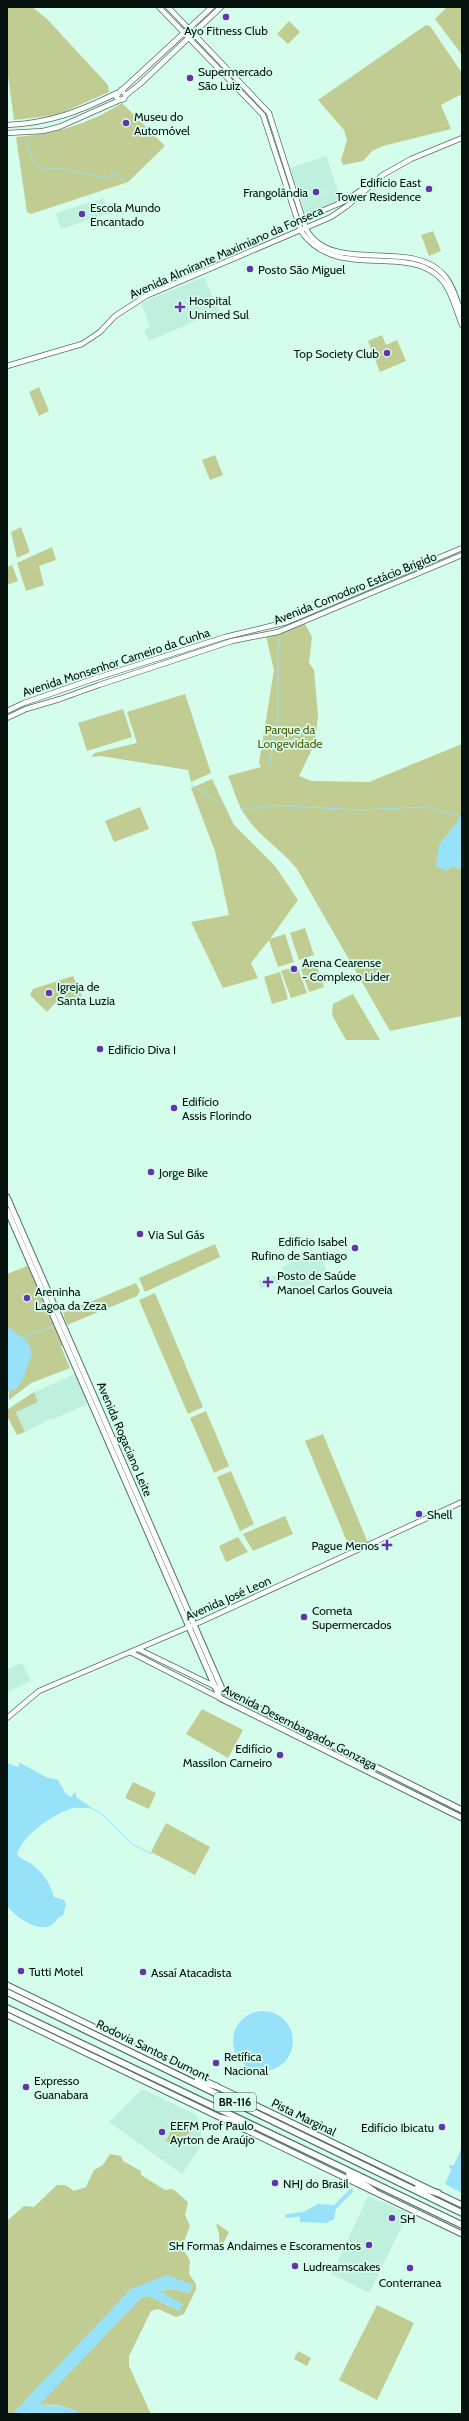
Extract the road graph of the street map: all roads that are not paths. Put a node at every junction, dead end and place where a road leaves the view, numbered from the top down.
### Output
1 (159, 7) edge
2 (168, 7) edge
3 (216, 8) edge
4 (189, 29) junction
5 (184, 33) junction
6 (193, 34) junction
7 (189, 38) junction
8 (231, 73) junction
9 (227, 78) junction
10 (122, 90) junction
11 (117, 93) junction
12 (126, 95) junction
13 (120, 100) junction
14 (9, 125) edge
15 (9, 133) edge
16 (462, 138) edge
17 (383, 175) junction
18 (303, 219) junction
19 (306, 229) junction
20 (301, 231) junction
21 (446, 282) junction
22 (462, 314) edge
23 (462, 325) edge
24 (7, 366) edge
25 (462, 548) edge
26 (462, 555) edge
27 (233, 635) joint
28 (232, 641) joint
29 (24, 703) junction
30 (26, 709) junction
31 (7, 711) edge
32 (7, 718) edge
33 (7, 1196) edge
34 (7, 1210) edge
35 (57, 1314) junction
36 (462, 1502) edge
37 (192, 1626) junction
38 (138, 1649) junction
39 (130, 1652) junction
40 (216, 1687) junction
41 (223, 1691) junction
42 (220, 1698) junction
43 (7, 1718) edge
44 (462, 1810) edge
45 (462, 1818) edge
46 (7, 1985) edge
47 (7, 1992) edge
48 (7, 2008) edge
49 (7, 2015) edge
50 (184, 2077) junction
51 (216, 2086) junction
52 (222, 2118) junction
53 (253, 2127) junction
54 (336, 2165) junction
55 (403, 2184) junction
56 (374, 2191) junction
57 (438, 2194) junction
58 (462, 2205) edge
59 (462, 2213) edge
60 (462, 2225) edge
61 (462, 2234) edge

1 - 5 main road
2 - 4 main road
3 - 4 main road
3 - 6 main road
4 - 5 main road
4 - 6 main road
5 - 7 main road
5 - 10 main road
6 - 7 main road
6 - 8 main road
7 - 9 main road
7 - 12 main road
8 - 9 main road
8 - 18 main road
9 - 20 main road
10 - 11 main road
10 - 12 main road
11 - 13 main road
11 - 14 main road
12 - 13 main road
13 - 15 main road
14 - 15 main road
16 - 17 main road, Avenida Almirante Maximiano da Fonseca
17 - 18 main road, Avenida Almirante Maximiano da Fonseca
17 - 19 main road, Avenida Almirante Maximiano da Fonseca
18 - 19 main road
19 - 20 main road, Avenida Almirante Maximiano da Fonseca
19 - 21 main road
20 - 21 main road
20 - 24 main road, Avenida Almirante Maximiano da Fonseca
21 - 22 main road
21 - 23 main road
25 - 27 main road, Avenida Comodoro Estácio Brigido
26 - 28 main road, Avenida Comodoro Estácio Brigido
27 - 29 main road, Avenida Monsenhor Carneiro da Cunha
28 - 30 main road, Avenida Monsenhor Carneiro da Cunha
29 - 30 main road
29 - 31 main road, Avenida Monsenhor Carneiro da Cunha
30 - 32 main road, Avenida Monsenhor Carneiro da Cunha
33 - 35 main road, Avenida Rogaciano Leite
34 - 35 main road, Avenida Rogaciano Leite
35 - 37 main road, Avenida Rogaciano Leite
36 - 37 main road, Avenida José Leon
37 - 38 main road, Avenida José Leon
37 - 40 main road, Avenida Rogaciano Leite
37 - 41 main road, Avenida Rogaciano Leite
38 - 39 main road, Avenida José Leon
38 - 40 main road, Avenida Desembargador Gonzaga
39 - 42 main road, Avenida Desembargador Gonzaga
39 - 43 main road, Avenida José Leon
40 - 41 main road, Avenida Desembargador Gonzaga
40 - 42 main road, Avenida Rogaciano Leite
41 - 44 main road, Avenida Desembargador Gonzaga
42 - 45 main road, Avenida Desembargador Gonzaga
46 - 51 main road, Pista Marginal / BR-116
47 - 50 highway, Rodovia Santos Dumont / BR-116
48 - 53 highway, BR-116
49 - 52 main road, BR-116
50 - 51 highway
50 - 55 highway, Rodovia Santos Dumont / BR-116
51 - 57 main road, Pista Marginal / BR-116
52 - 53 highway
52 - 56 main road, BR-116
53 - 54 highway, BR-116
54 - 56 highway
54 - 60 highway, BR-116
55 - 57 highway
55 - 59 highway, Rodovia Santos Dumont / BR-116
56 - 61 main road, BR-116
57 - 58 main road, Pista Marginal / BR-116

